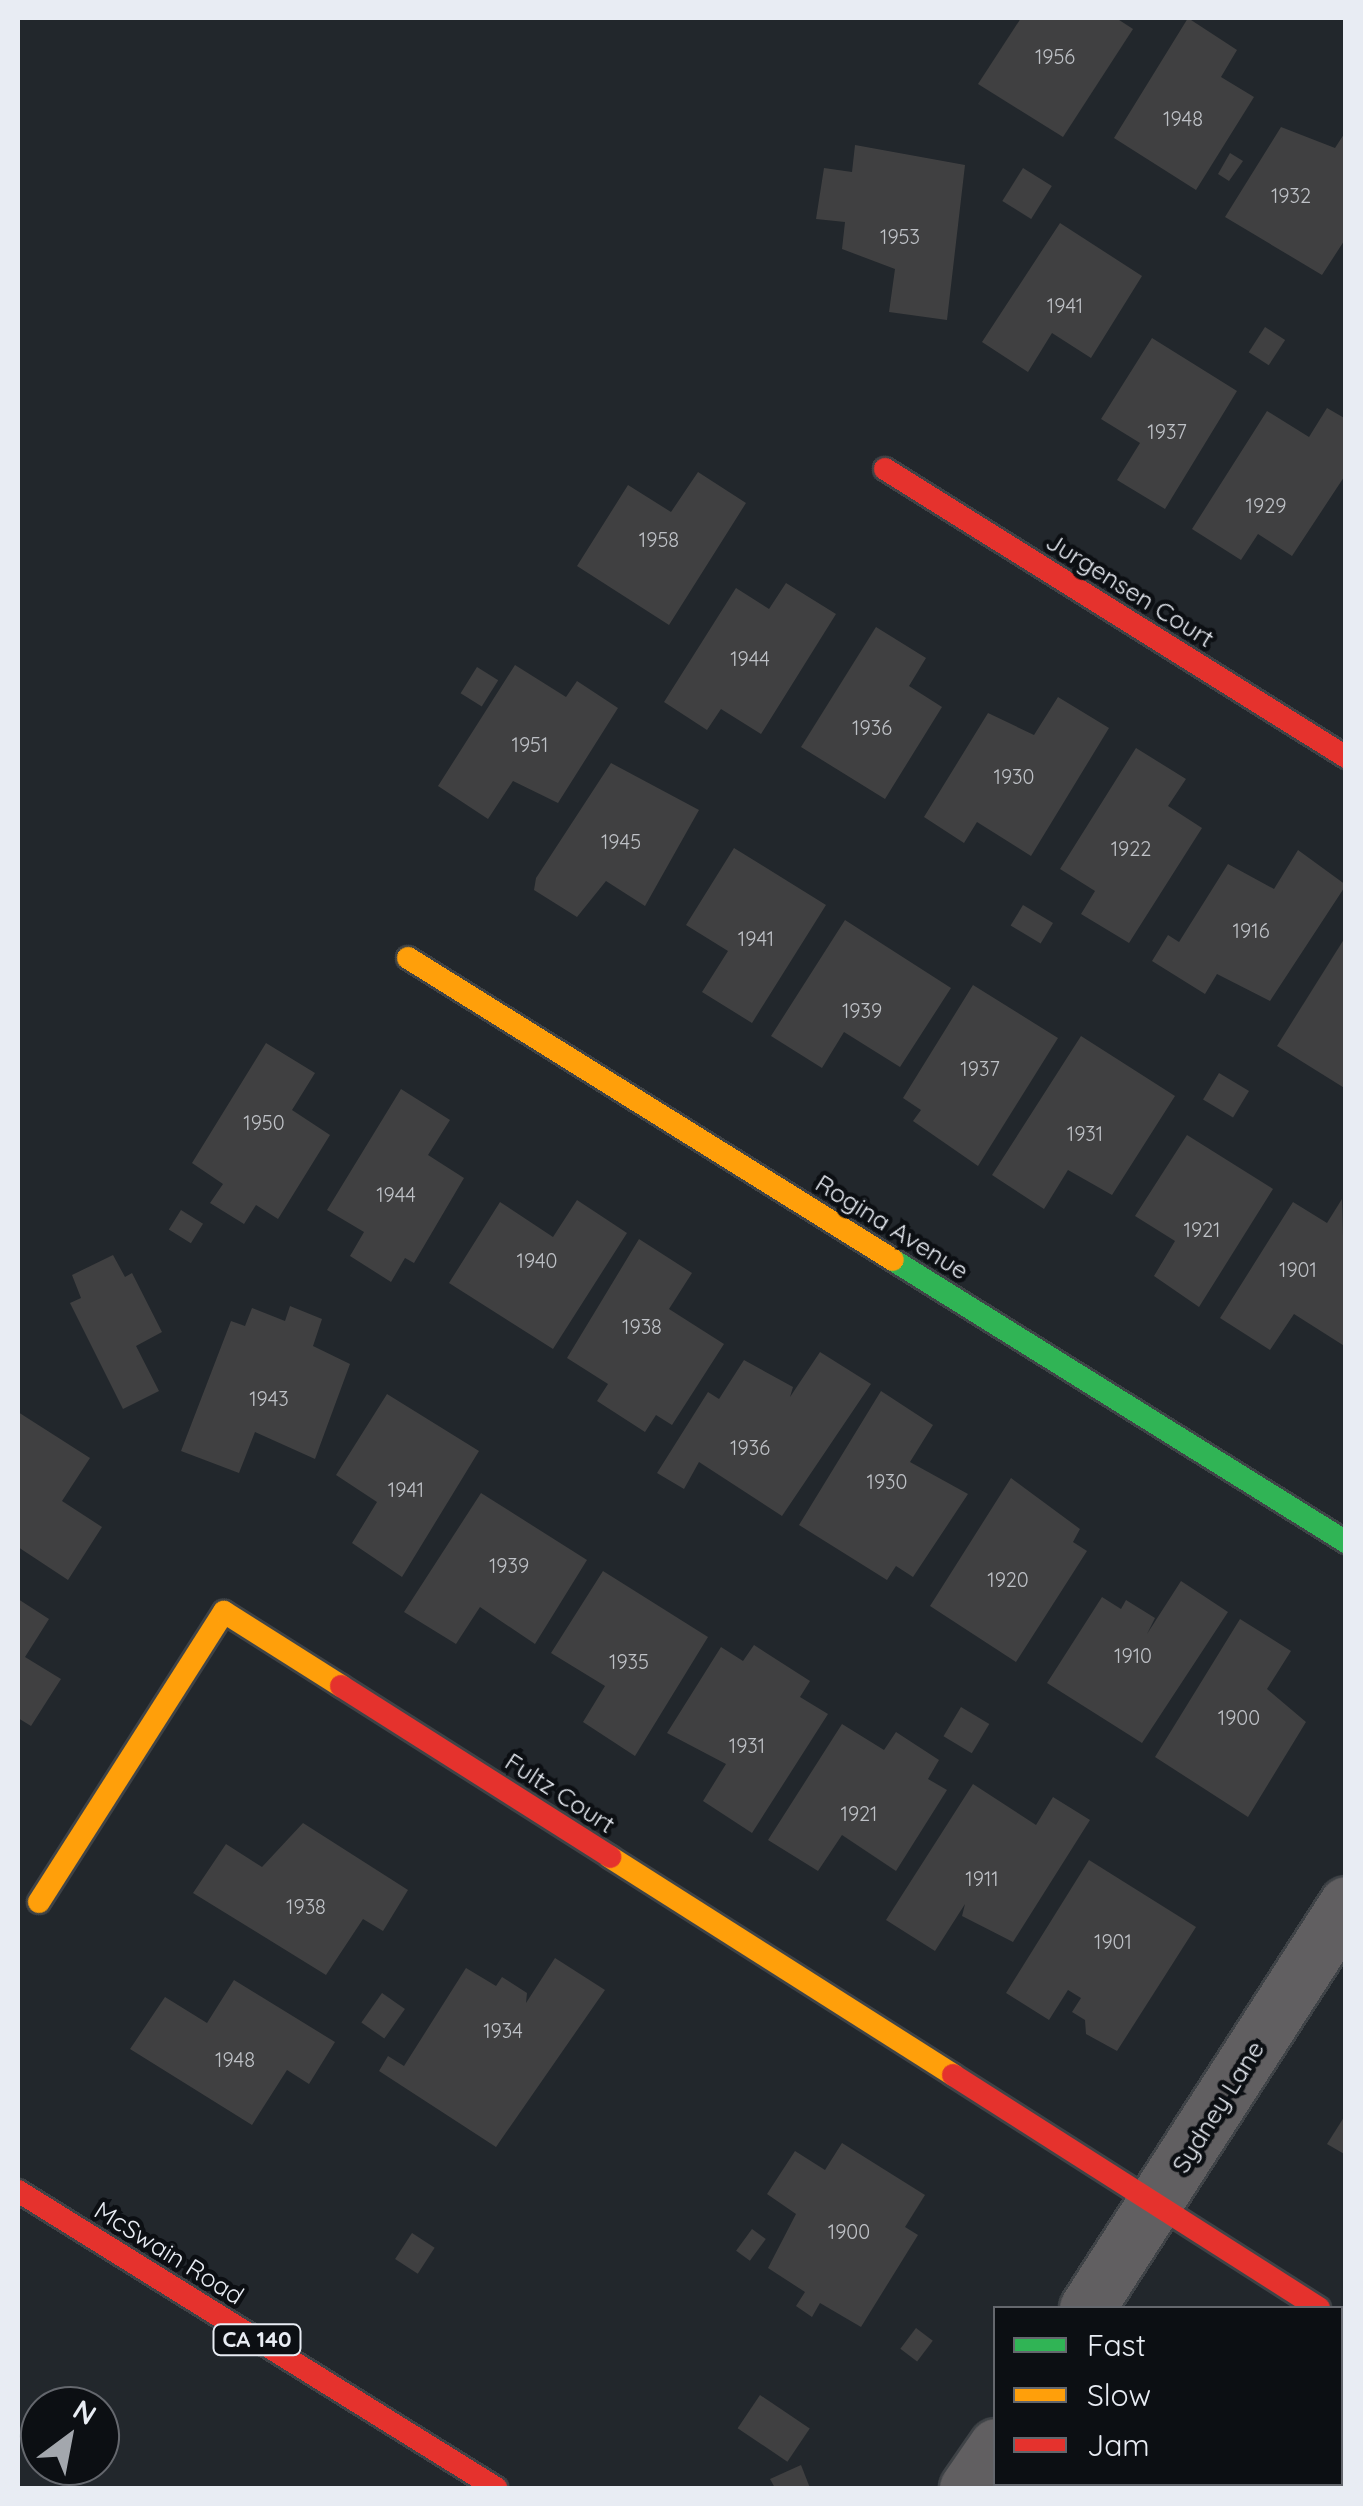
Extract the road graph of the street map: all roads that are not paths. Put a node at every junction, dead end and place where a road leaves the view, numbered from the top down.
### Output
1 (885, 469) dead end
2 (1346, 757) edge
3 (408, 958) dead end
4 (1346, 1542) edge
5 (39, 1902) dead end
6 (1346, 1904) edge
7 (18, 2190) edge
8 (1156, 2206) junction
9 (1088, 2306) edge
10 (1316, 2306) edge
11 (993, 2450) edge
12 (496, 2488) edge
13 (967, 2488) edge

1 - 2 street, Jurgensen Court
3 - 4 street, Rogina Avenue
5 - 8 street, Fultz Court
6 - 8 street, Sydney Lane
7 - 12 street, McSwain Road / CA 140
8 - 9 street, Sydney Lane
8 - 10 street
11 - 13 street

